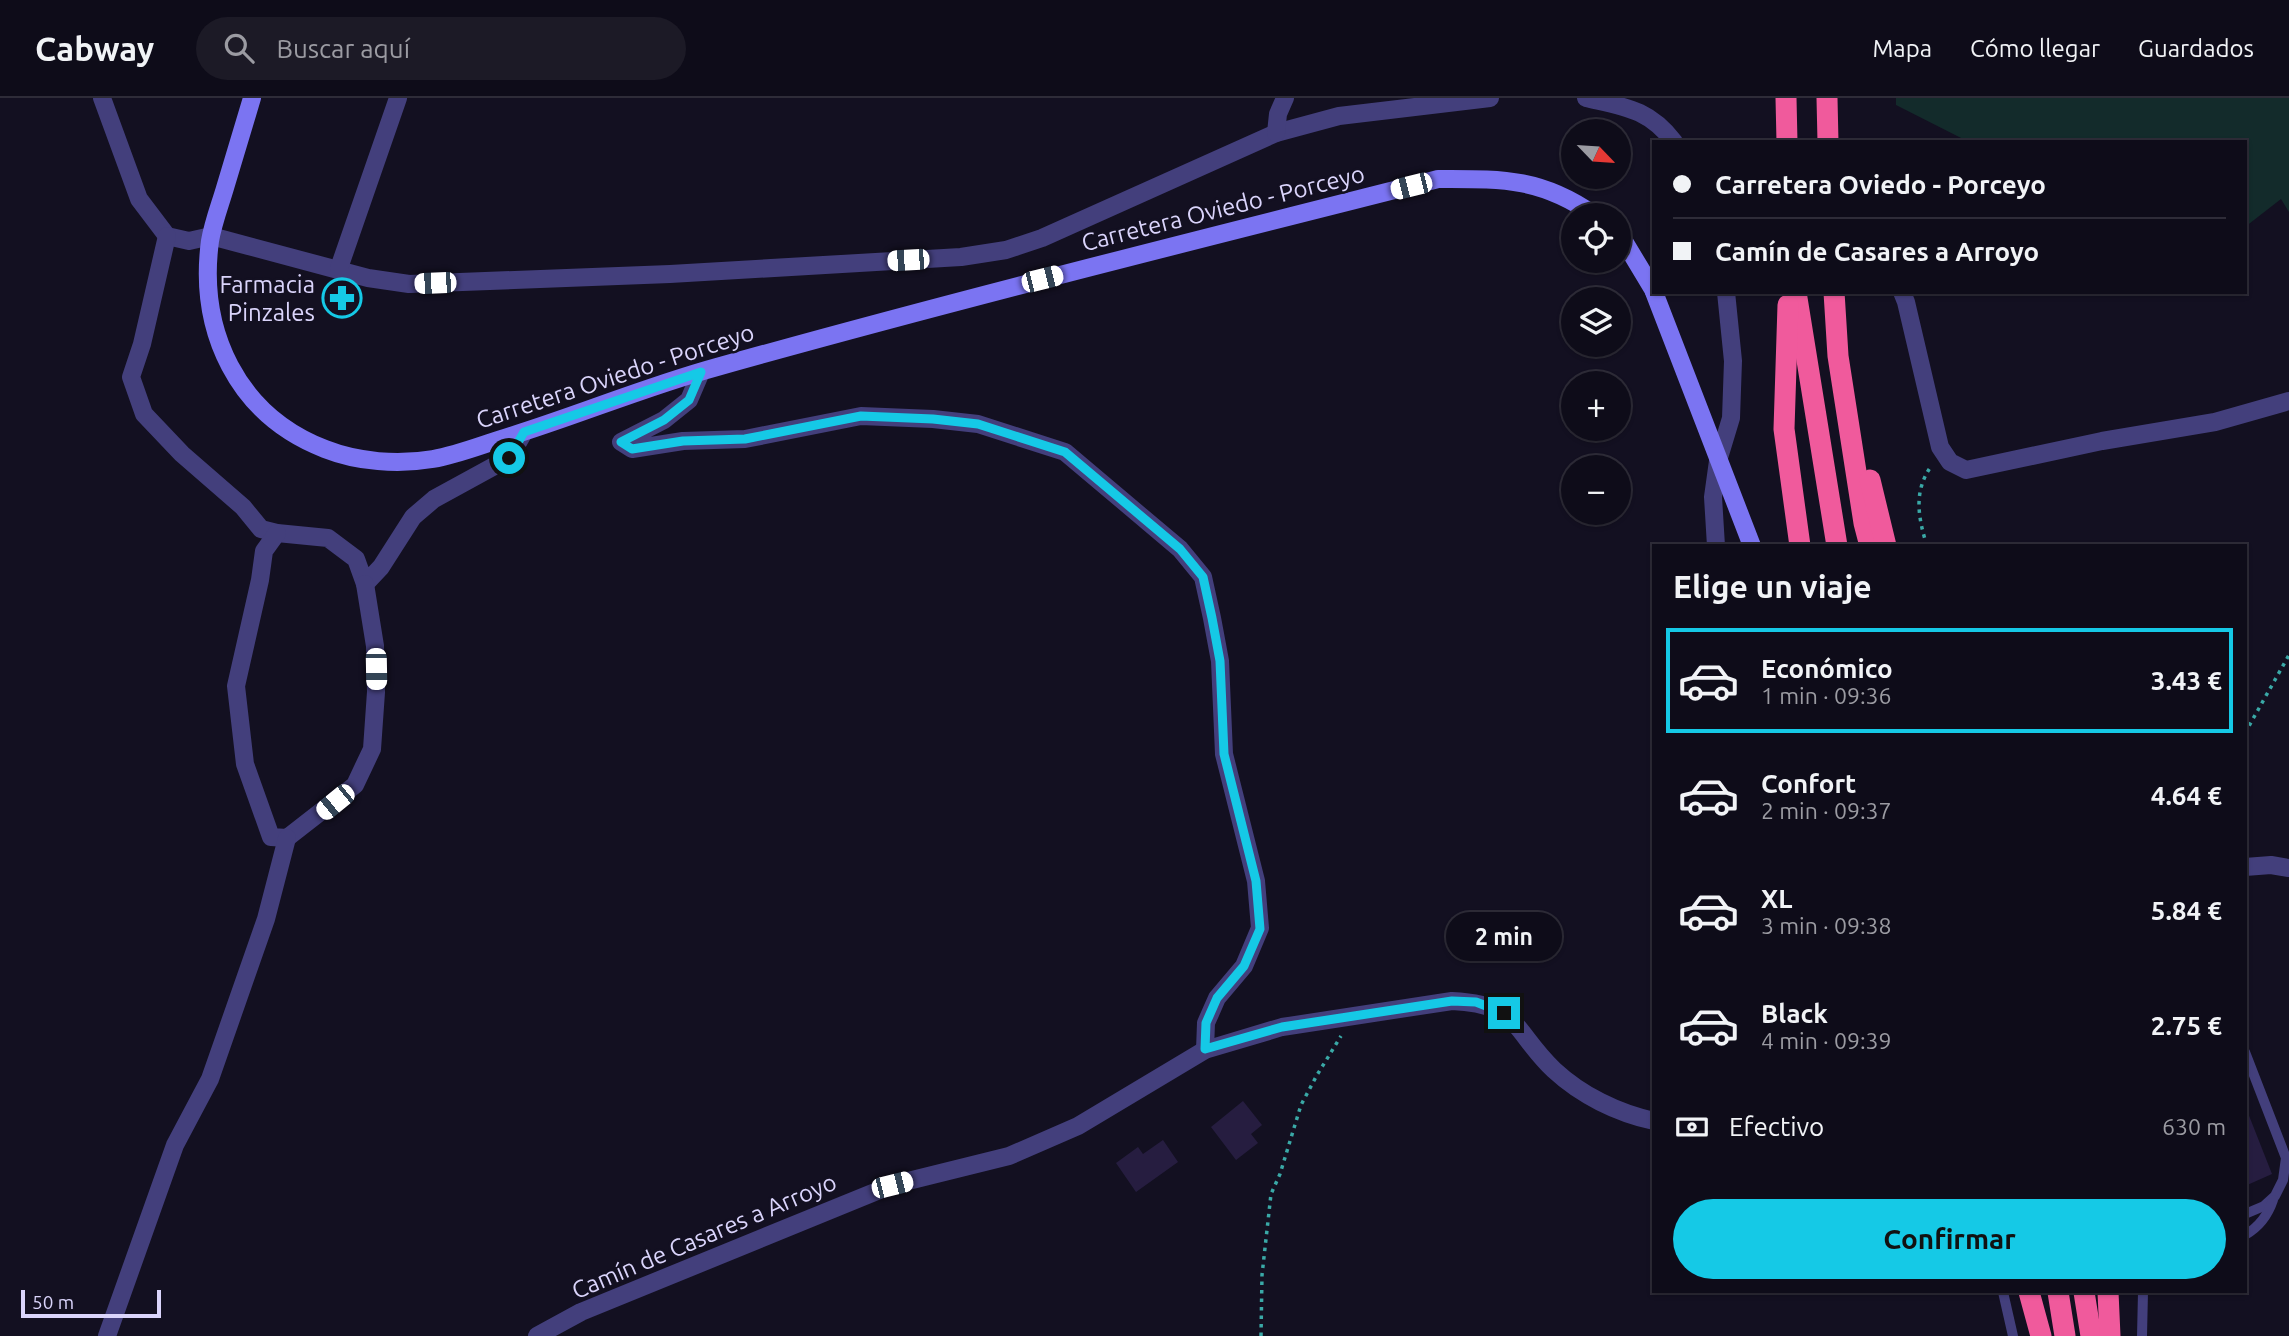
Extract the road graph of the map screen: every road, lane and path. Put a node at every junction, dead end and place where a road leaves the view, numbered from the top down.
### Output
1 (102, 98) edge
2 (252, 98) edge
3 (398, 98) edge
4 (1285, 98) edge
5 (1490, 98) edge
6 (1586, 98) edge
7 (1786, 98) edge
8 (1827, 98) edge
9 (1276, 132) junction
10 (1673, 140) edge
11 (1787, 140) edge
12 (1828, 140) edge
13 (1571, 203) edge
14 (166, 236) junction
15 (211, 236) junction
16 (1631, 253) edge
17 (339, 268) junction
18 (1652, 288) edge
19 (1655, 294) edge
20 (1726, 294) edge
21 (1788, 294) edge
22 (1796, 294) edge
23 (1834, 294) edge
24 (1903, 294) edge
25 (1838, 356) junction
26 (701, 372) junction
27 (2289, 401) edge
28 (524, 432) junction
29 (1942, 451) junction
30 (1718, 461) junction
31 (277, 533) junction
32 (1716, 544) edge
33 (1751, 544) edge
34 (1800, 544) edge
35 (1836, 544) edge
36 (1869, 544) edge
37 (1885, 544) edge
38 (1926, 544) edge
39 (365, 584) junction
40 (2289, 655) edge
41 (2247, 729) edge
42 (287, 838) junction
43 (2247, 867) edge
44 (2289, 868) edge
45 (1342, 1019) junction
46 (1205, 1049) junction
47 (2247, 1057) edge
48 (2247, 1080) edge
49 (2257, 1082) junction
50 (1652, 1120) edge
51 (2275, 1196) junction
52 (2247, 1213) edge
53 (2247, 1234) edge
54 (2003, 1293) edge
55 (2029, 1293) edge
56 (2059, 1293) edge
57 (2084, 1293) edge
58 (2108, 1293) edge
59 (2143, 1293) edge
60 (107, 1336) edge
61 (537, 1336) edge
62 (1261, 1336) edge
63 (2013, 1336) edge
64 (2041, 1336) edge
65 (2065, 1336) edge
66 (2091, 1336) edge
67 (2110, 1336) edge
68 (2142, 1336) edge

1 - 14 street
2 - 15 main road, Carretera Oviedo - Porceyo
3 - 17 street
4 - 9 street
5 - 9 street
6 - 10 street
7 - 11 highway
8 - 12 highway
9 - 17 street
13 - 26 main road, Carretera Oviedo - Porceyo
14 - 15 street
14 - 31 street
15 - 17 street
15 - 28 main road, Carretera Oviedo - Porceyo
16 - 18 main road
19 - 30 main road
20 - 30 street
21 - 34 highway
22 - 35 highway
23 - 25 highway
24 - 29 street
25 - 36 highway
25 - 37 highway
26 - 28 main road, Carretera Oviedo - Porceyo
26 - 46 street
27 - 29 street
28 - 39 street
29 - 38 path
30 - 32 street
30 - 33 main road
31 - 39 street
31 - 42 street
39 - 42 street
40 - 41 path
42 - 60 street
43 - 44 street
45 - 46 street, Camín de Casares a Arroyo
45 - 50 street, Camín de Casares a Arroyo
45 - 62 path
46 - 61 street, Camín de Casares a Arroyo
47 - 49 lane
48 - 49 lane
49 - 51 lane
51 - 52 lane
51 - 53 lane
54 - 63 lane
55 - 64 highway
56 - 65 highway
57 - 66 highway
58 - 67 highway
59 - 68 lane

